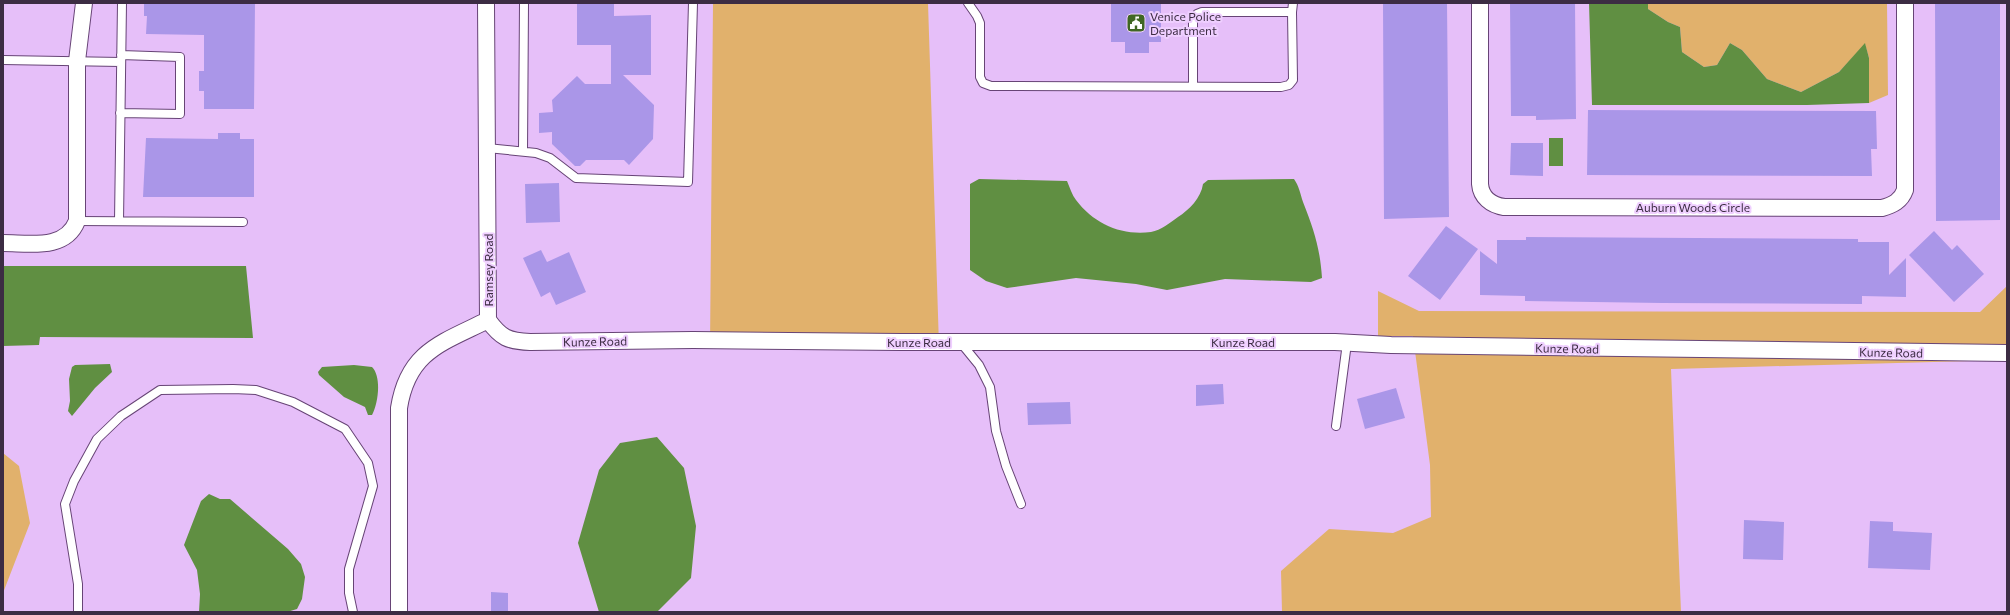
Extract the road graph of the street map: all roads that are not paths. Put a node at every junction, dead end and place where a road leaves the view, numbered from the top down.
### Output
1 (75, 3) edge
2 (84, 3) edge
3 (122, 3) edge
4 (486, 3) edge
5 (524, 3) edge
6 (693, 3) edge
7 (968, 3) edge
8 (1293, 3) edge
9 (1480, 3) edge
10 (1905, 3) edge
11 (1292, 12) junction
12 (81, 24) junction
13 (121, 58) junction
14 (3, 60) edge
15 (78, 61) junction
16 (1193, 86) junction
17 (120, 113) junction
18 (487, 148) junction
19 (523, 151) junction
20 (77, 221) junction
21 (119, 221) junction
22 (243, 222) dead end
23 (3, 243) edge
24 (488, 320) junction
25 (961, 342) junction
26 (1347, 343) junction
27 (2007, 353) edge
28 (1336, 426) dead end
29 (1021, 504) dead end
30 (78, 612) edge
31 (353, 612) edge
32 (399, 612) edge

1 - 12 street
2 - 12 street
3 - 13 lane
4 - 18 street, Ramsey Road
5 - 19 lane
6 - 19 lane
7 - 16 lane
8 - 11 lane
9 - 10 street, Auburn Woods Circle
11 - 16 lane
11 - 16 lane
12 - 15 street
13 - 15 lane
13 - 17 lane
13 - 17 lane
14 - 15 lane
15 - 20 street
17 - 21 lane
18 - 19 lane
18 - 24 street, Ramsey Road
20 - 21 lane
20 - 23 street
21 - 22 lane
24 - 25 street, Kunze Road
24 - 32 street, Ramsey Road
25 - 26 street, Kunze Road
25 - 29 lane
26 - 27 street, Kunze Road
26 - 28 lane
30 - 31 lane

